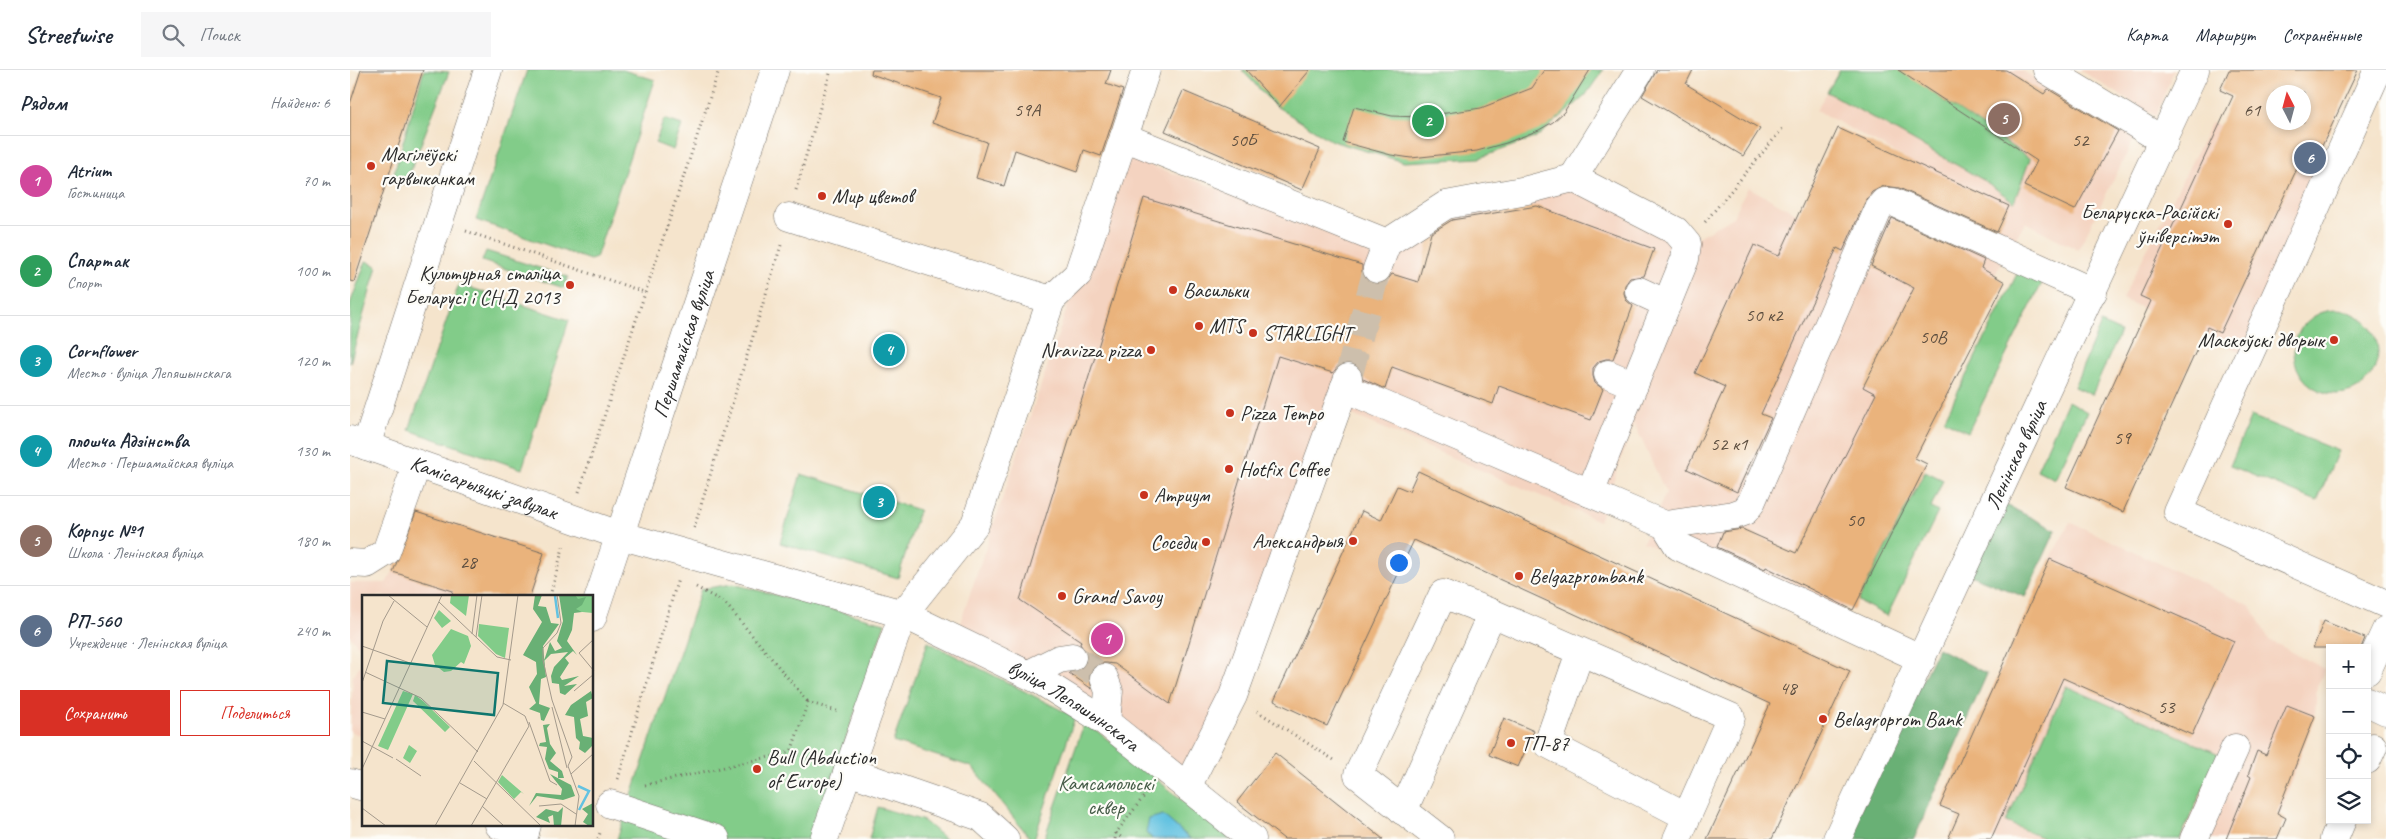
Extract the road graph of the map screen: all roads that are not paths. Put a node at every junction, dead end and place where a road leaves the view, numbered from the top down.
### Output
1 (488, 70) edge
2 (775, 70) edge
3 (1146, 70) edge
4 (1640, 70) edge
5 (2047, 70) edge
6 (2195, 70) edge
7 (2378, 70) edge
8 (1124, 137) junction
9 (2164, 141) junction
10 (1573, 178) junction
11 (789, 217) road end
12 (1387, 243) junction
13 (1377, 269) tunnel mouth
14 (1638, 291) dead end
15 (2093, 292) junction
16 (1051, 300) junction
17 (1667, 304) junction
18 (1608, 374) dead end
19 (1634, 385) junction
20 (358, 443) edge
21 (417, 464) junction
22 (1590, 493) junction
23 (1665, 524) junction
24 (619, 535) junction
25 (350, 563) edge
26 (683, 566) joint
27 (2386, 604) edge
28 (594, 612) edge
29 (1492, 612) junction
30 (903, 614) junction
31 (2386, 630) edge
32 (1580, 652) junction
33 (1072, 657) dead end
34 (1922, 659) junction
35 (2371, 662) edge
36 (1029, 674) junction
37 (1104, 678) dead end
38 (2371, 704) edge
39 (2386, 711) edge
40 (1106, 722) junction
41 (2236, 748) dead end
42 (848, 772) junction
43 (1187, 787) junction
44 (612, 798) road end
45 (1403, 811) junction
46 (2340, 824) edge
47 (1682, 828) edge
48 (716, 839) edge
49 (824, 839) edge
50 (1005, 839) edge
51 (1252, 839) edge
52 (1440, 839) edge
53 (1837, 839) edge
54 (2194, 839) edge
55 (2334, 839) edge

1 - 20 street
2 - 24 street, Першамайская вуліца
3 - 8 street
4 - 10 street
5 - 9 street
6 - 9 street, Ленінская вуліца
7 - 27 street
8 - 12 street
8 - 16 street
9 - 15 street, Ленінская вуліца
10 - 12 street
10 - 17 street
11 - 16 street
12 - 13 street
14 - 17 street
15 - 23 street
15 - 34 street, Ленінская вуліца
16 - 30 street
17 - 19 street
18 - 19 street
19 - 22 street
20 - 21 street, Камісарыяцкі завулак
21 - 24 street, Камісарыяцкі завулак
21 - 25 street
22 - 23 street
22 - 43 street
23 - 34 street
24 - 26 street, Камісарыяцкі завулак
24 - 28 street, Першамайская вуліца
26 - 30 street, вуліца Лепяшынскага
29 - 32 street
29 - 45 street
29 - 45 street
30 - 36 street, вуліца Лепяшынскага
30 - 42 street
31 - 35 street
32 - 47 street
32 - 47 street
33 - 36 street
34 - 53 street, Ленінская вуліца
36 - 40 street, вуліца Лепяшынскага
37 - 40 street
38 - 39 street
40 - 43 street, вуліца Лепяшынскага
41 - 54 street
42 - 49 street
42 - 50 street
43 - 51 street, вуліца Лепяшынскага
44 - 48 street
45 - 52 street
46 - 55 street

